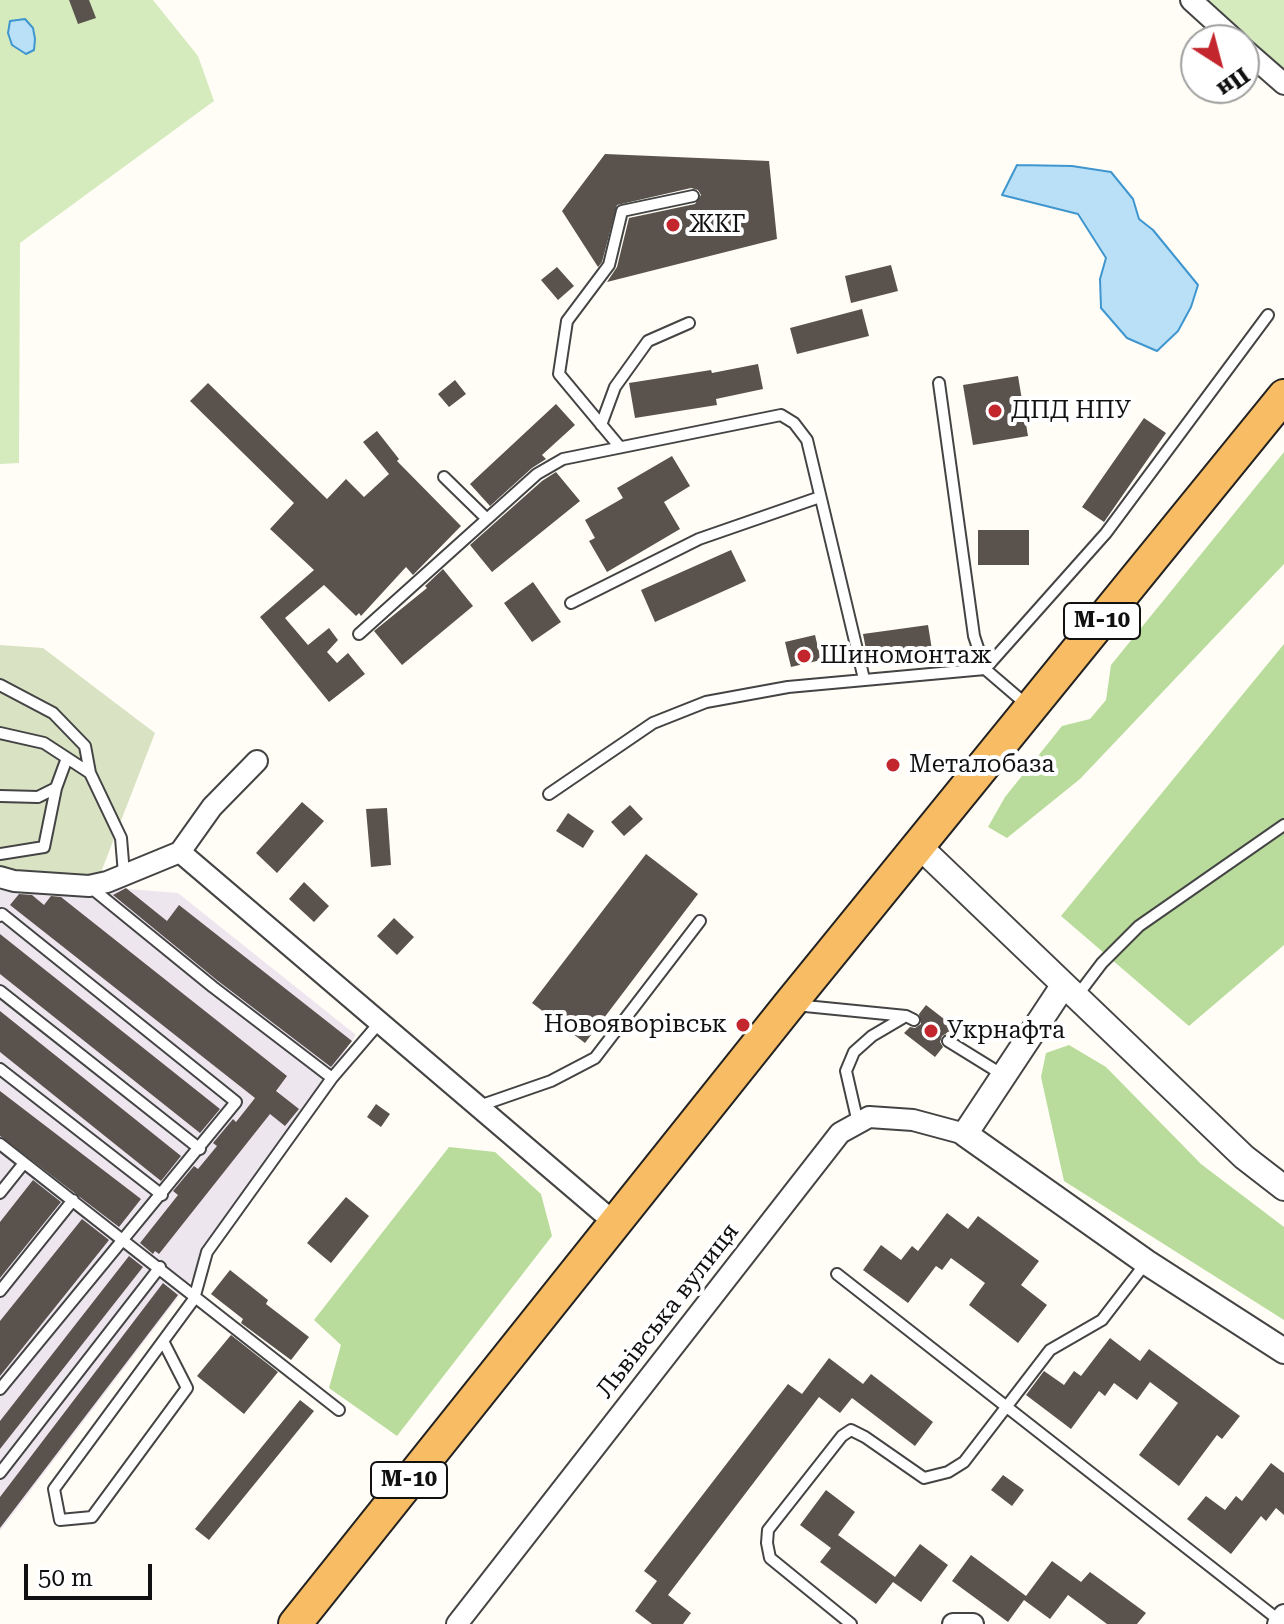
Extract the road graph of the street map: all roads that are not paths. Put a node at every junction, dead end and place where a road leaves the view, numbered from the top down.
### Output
1 (1191, 0) edge
2 (1217, 24) edge
3 (1260, 63) edge
4 (1284, 84) edge
5 (693, 196) dead end
6 (1268, 315) dead end
7 (689, 323) dead end
8 (939, 383) dead end
9 (1284, 396) edge
10 (601, 425) junction
11 (619, 446) junction
12 (444, 477) dead end
13 (820, 497) junction
14 (487, 519) junction
15 (571, 603) dead end
16 (359, 634) dead end
17 (985, 669) junction
18 (864, 679) junction
19 (0, 685) edge
20 (1032, 708) junction
21 (0, 733) edge
22 (67, 758) junction
23 (257, 761) dead end
24 (90, 773) junction
25 (56, 788) junction
26 (549, 794) dead end
27 (0, 796) edge
28 (1284, 825) edge
29 (919, 846) junction
30 (180, 852) junction
31 (0, 854) edge
32 (124, 874) junction
33 (0, 877) edge
34 (89, 886) junction
35 (0, 916) edge
36 (700, 921) dead end
37 (0, 991) edge
38 (1069, 992) junction
39 (789, 1005) junction
40 (380, 1022) junction
41 (948, 1041) dead end
42 (0, 1069) edge
43 (1003, 1075) junction
44 (332, 1078) junction
45 (479, 1106) junction
46 (858, 1123) junction
47 (965, 1134) junction
48 (0, 1144) edge
49 (200, 1149) junction
50 (24, 1163) junction
51 (1284, 1188) edge
52 (0, 1193) edge
53 (162, 1195) junction
54 (73, 1200) junction
55 (616, 1224) junction
56 (122, 1238) junction
57 (1146, 1262) junction
58 (160, 1267) junction
59 (837, 1274) dead end
60 (0, 1291) edge
61 (194, 1299) junction
62 (163, 1341) junction
63 (1284, 1351) edge
64 (0, 1389) edge
65 (1007, 1407) junction
66 (339, 1410) dead end
67 (0, 1473) edge
68 (1281, 1620) edge
69 (295, 1624) edge
70 (457, 1624) edge
71 (851, 1624) edge
72 (953, 1624) edge
73 (973, 1624) edge

1 - 2 street
3 - 4 street
5 - 10 lane
6 - 17 lane
7 - 10 lane
8 - 17 lane
9 - 20 highway, М-10
10 - 11 lane
11 - 13 lane
11 - 14 lane
12 - 14 lane
13 - 15 lane
13 - 18 lane
14 - 16 lane
17 - 18 lane
17 - 20 lane
18 - 26 lane
19 - 24 lane
20 - 29 highway, М-10
21 - 22 lane
22 - 24 lane
22 - 25 lane
23 - 30 street
24 - 32 lane
25 - 27 lane
25 - 31 lane
28 - 38 lane
29 - 38 street
29 - 39 highway, М-10
30 - 32 street
30 - 40 street
32 - 34 street
33 - 34 street
34 - 44 lane
35 - 49 lane
36 - 45 lane
37 - 49 lane
38 - 43 street
38 - 51 street
39 - 46 lane
39 - 55 highway, М-10
40 - 44 lane
40 - 45 street
41 - 43 lane
42 - 53 lane
43 - 47 street
44 - 61 lane
45 - 55 street
46 - 47 street
46 - 70 street, Львівська вулиця
47 - 57 street
48 - 50 lane
49 - 53 lane
50 - 52 lane
50 - 54 lane
53 - 56 lane
54 - 56 lane
54 - 60 lane
55 - 69 highway, М-10
56 - 58 lane
56 - 64 lane
57 - 63 street
57 - 65 lane
58 - 61 lane
58 - 67 lane
59 - 65 lane
61 - 62 lane
61 - 66 lane
62 - 62 lane
65 - 68 lane
65 - 71 lane
72 - 73 street

